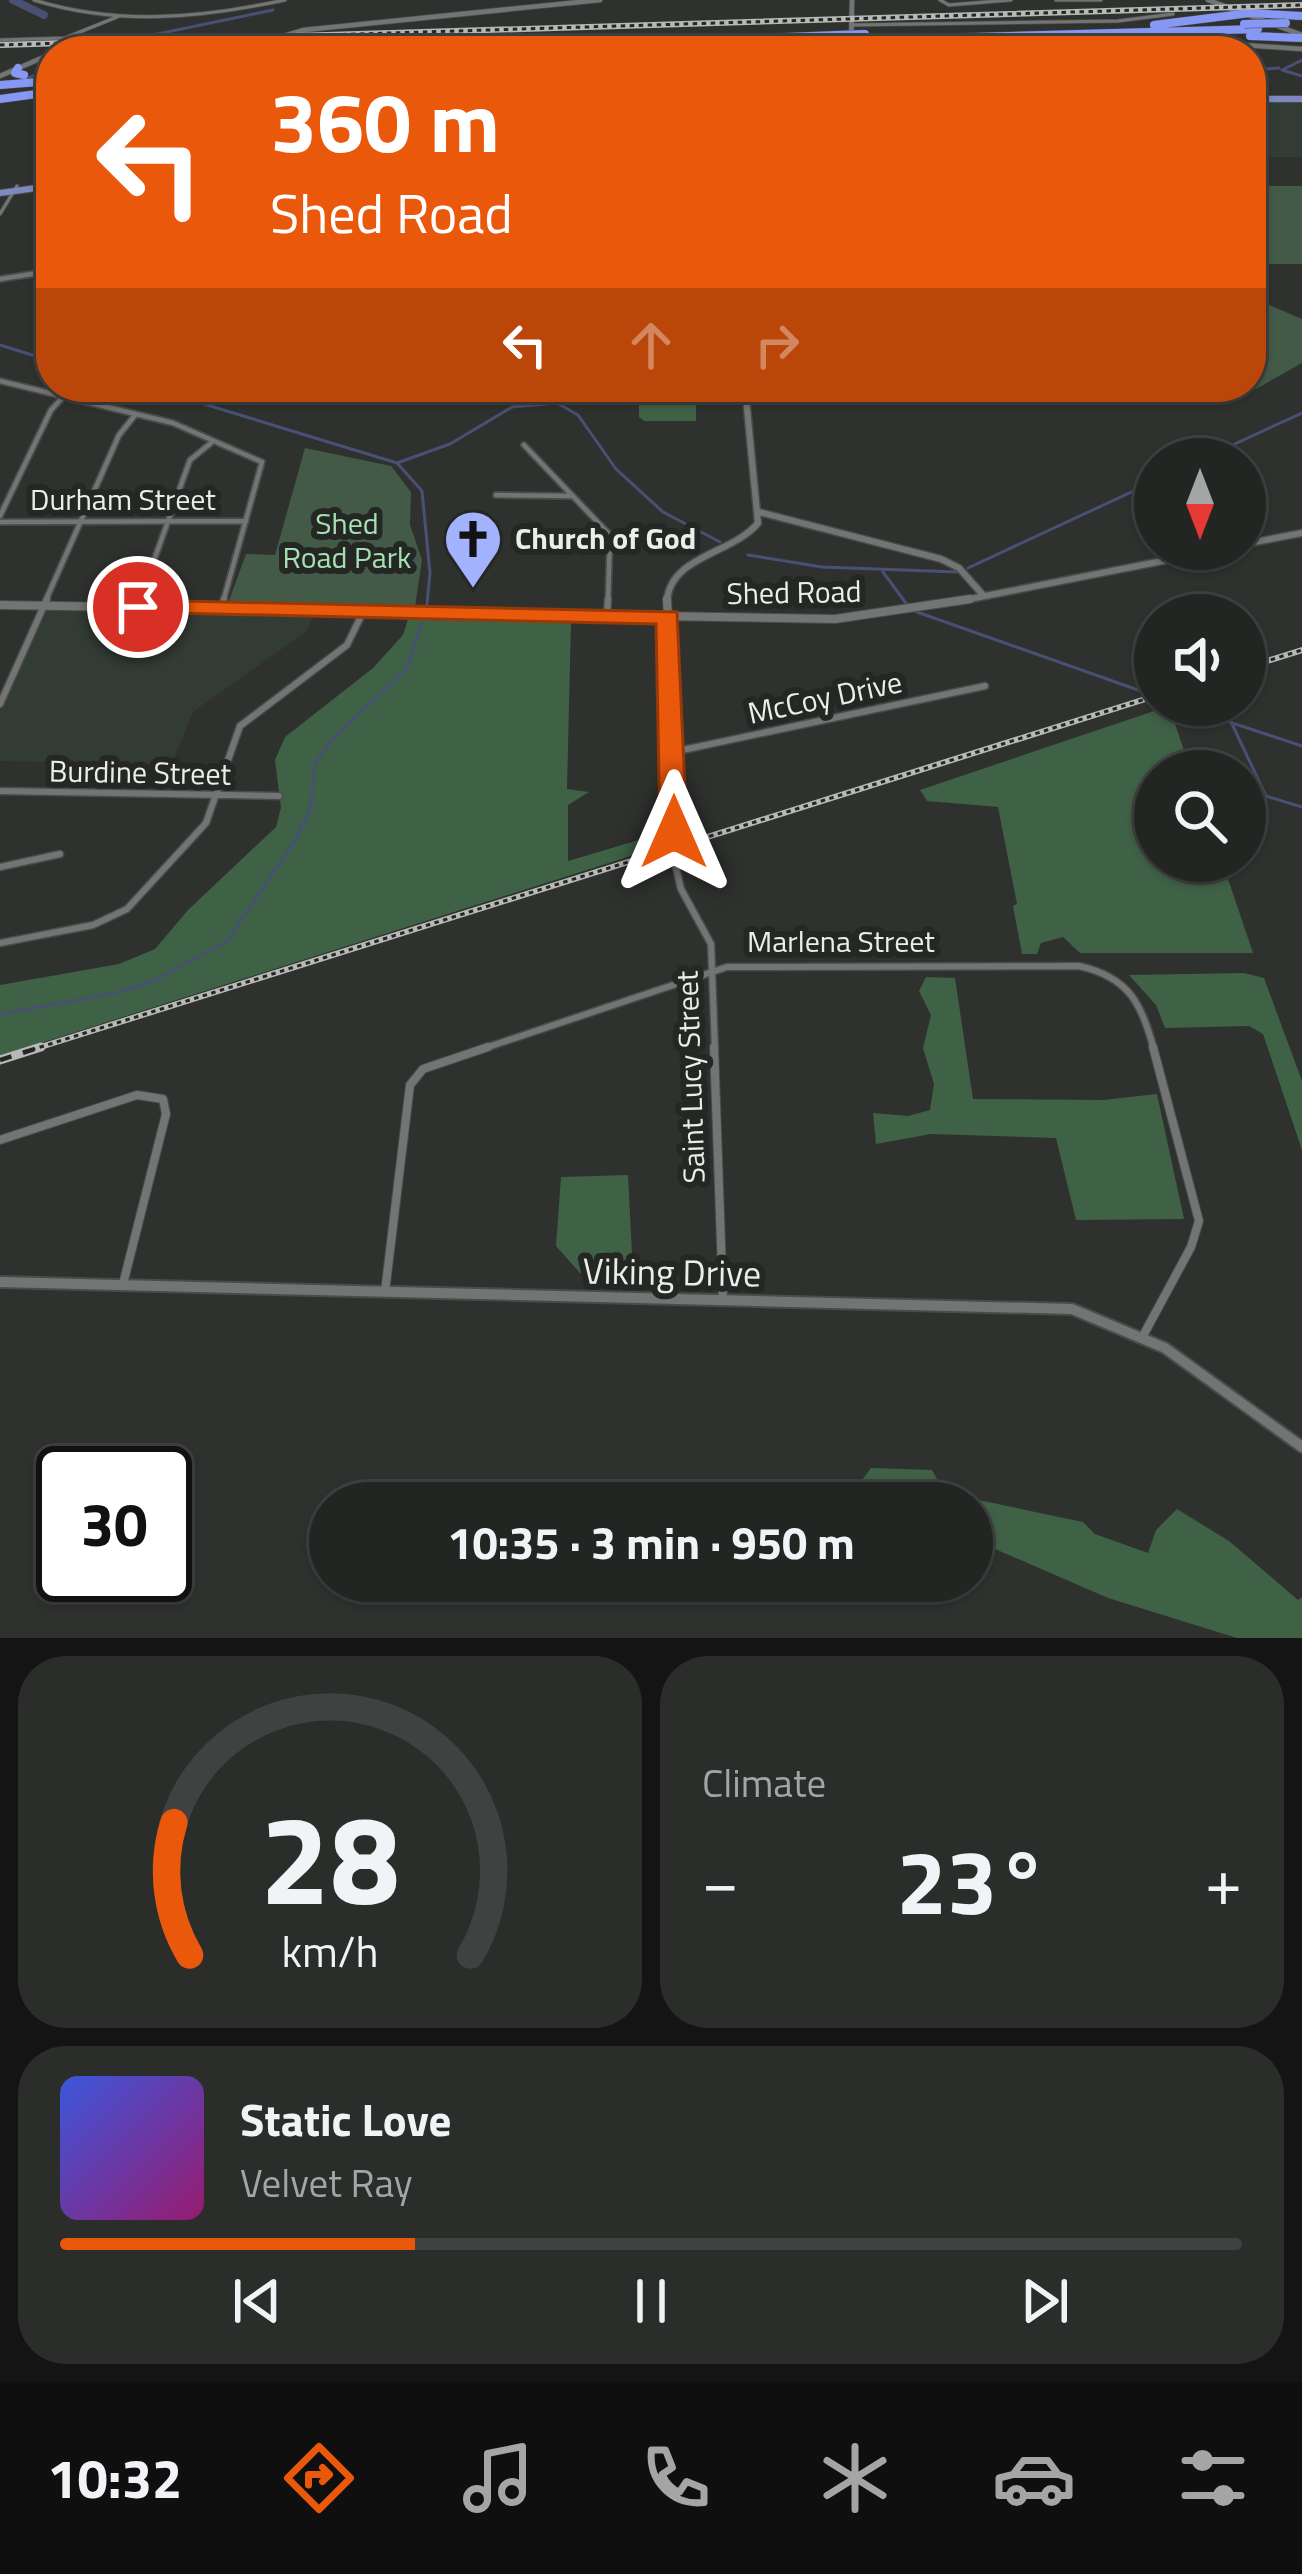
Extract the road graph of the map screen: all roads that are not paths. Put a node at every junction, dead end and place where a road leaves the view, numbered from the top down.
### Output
1 (34, 0) edge
2 (285, 0) edge
3 (600, 0) edge
4 (852, 0) edge
5 (1058, 0) edge
6 (1101, 0) edge
7 (1208, 0) edge
8 (1012, 1) edge
9 (942, 2) edge
10 (1173, 14) dead end
11 (119, 16) junction
12 (1242, 19) junction
13 (852, 25) junction
14 (1302, 28) edge
15 (1129, 32) junction
16 (70, 36) edge
17 (282, 36) edge
18 (852, 36) edge
19 (890, 36) edge
20 (918, 36) edge
21 (36, 39) edge
22 (0, 40) edge
23 (1266, 47) edge
24 (1302, 49) edge
25 (36, 60) edge
26 (31, 62) junction
27 (21, 74) junction
28 (36, 78) edge
29 (36, 83) edge
30 (36, 83) edge
31 (0, 86) edge
32 (36, 86) edge
33 (1266, 99) edge
34 (1302, 99) edge
35 (36, 185) edge
36 (16, 188) junction
37 (0, 190) edge
38 (0, 214) edge
39 (36, 273) edge
40 (0, 279) edge
41 (0, 381) edge
42 (36, 389) edge
43 (59, 402) edge
44 (88, 402) edge
45 (748, 402) edge
46 (136, 414) junction
47 (212, 443) junction
48 (524, 445) dead end
49 (496, 495) dead end
50 (571, 496) junction
51 (759, 512) junction
52 (0, 519) edge
53 (82, 521) junction
54 (168, 521) junction
55 (246, 521) junction
56 (1302, 533) edge
57 (1266, 540) edge
58 (1134, 566) edge
59 (984, 596) junction
60 (0, 605) edge
61 (47, 606) junction
62 (138, 607) junction
63 (221, 609) junction
64 (363, 611) junction
65 (607, 616) junction
66 (668, 617) junction
67 (986, 686) dead end
68 (0, 704) edge
69 (673, 752) junction
70 (0, 790) edge
71 (216, 796) junction
72 (279, 796) dead end
73 (674, 832) dead end
74 (60, 854) dead end
75 (675, 863) dead end
76 (0, 867) edge
77 (0, 943) edge
78 (712, 970) junction
79 (0, 1140) edge
80 (0, 1282) edge
81 (123, 1285) junction
82 (385, 1292) junction
83 (723, 1300) junction
84 (1144, 1334) junction
85 (1302, 1447) edge

1 - 11 street
2 - 11 street
3 - 17 main road
4 - 13 main road
5 - 6 street
7 - 12 main road
8 - 9 street
10 - 13 street
11 - 16 street
12 - 14 highway
12 - 14 main road
12 - 14 highway, bridge
12 - 19 highway
13 - 18 main road
14 - 15 highway
14 - 15 highway, bridge
15 - 20 highway
21 - 22 street
23 - 24 street
25 - 26 main road
26 - 27 main road
26 - 31 main road
27 - 28 highway
27 - 31 highway
29 - 31 highway
30 - 31 highway
31 - 32 highway
33 - 34 main road
35 - 36 main road
36 - 37 main road
36 - 38 street
39 - 40 street
41 - 42 street
43 - 52 street
44 - 46 street
45 - 51 street
46 - 47 street
46 - 53 street
47 - 54 street
47 - 55 street
48 - 50 street
49 - 50 street
50 - 65 street
51 - 59 street
51 - 66 street
52 - 53 street, Durham Street
53 - 54 street, Durham Street
53 - 61 street
54 - 55 street, Durham Street
54 - 62 street
55 - 63 street
56 - 57 street
58 - 59 street, Shed Road
59 - 66 street, Shed Road
60 - 61 street, Shed Road
61 - 62 street, Shed Road
61 - 68 street
62 - 63 street, Shed Road
63 - 64 street, Shed Road
64 - 65 street, Shed Road
64 - 71 street
65 - 66 street, Shed Road
66 - 69 street
67 - 69 street, McCoy Drive
69 - 73 street
70 - 71 street, Burdine Street
71 - 72 street, Burdine Street
71 - 77 street
74 - 76 street
75 - 78 street, Saint Lucy Street
78 - 82 street, Marlena Street
78 - 83 street, Saint Lucy Street
78 - 84 street, Marlena Street
79 - 81 street
80 - 81 street, Viking Drive
81 - 82 street, Viking Drive
82 - 83 street, Viking Drive
83 - 84 street, Viking Drive
84 - 85 street, Viking Drive

